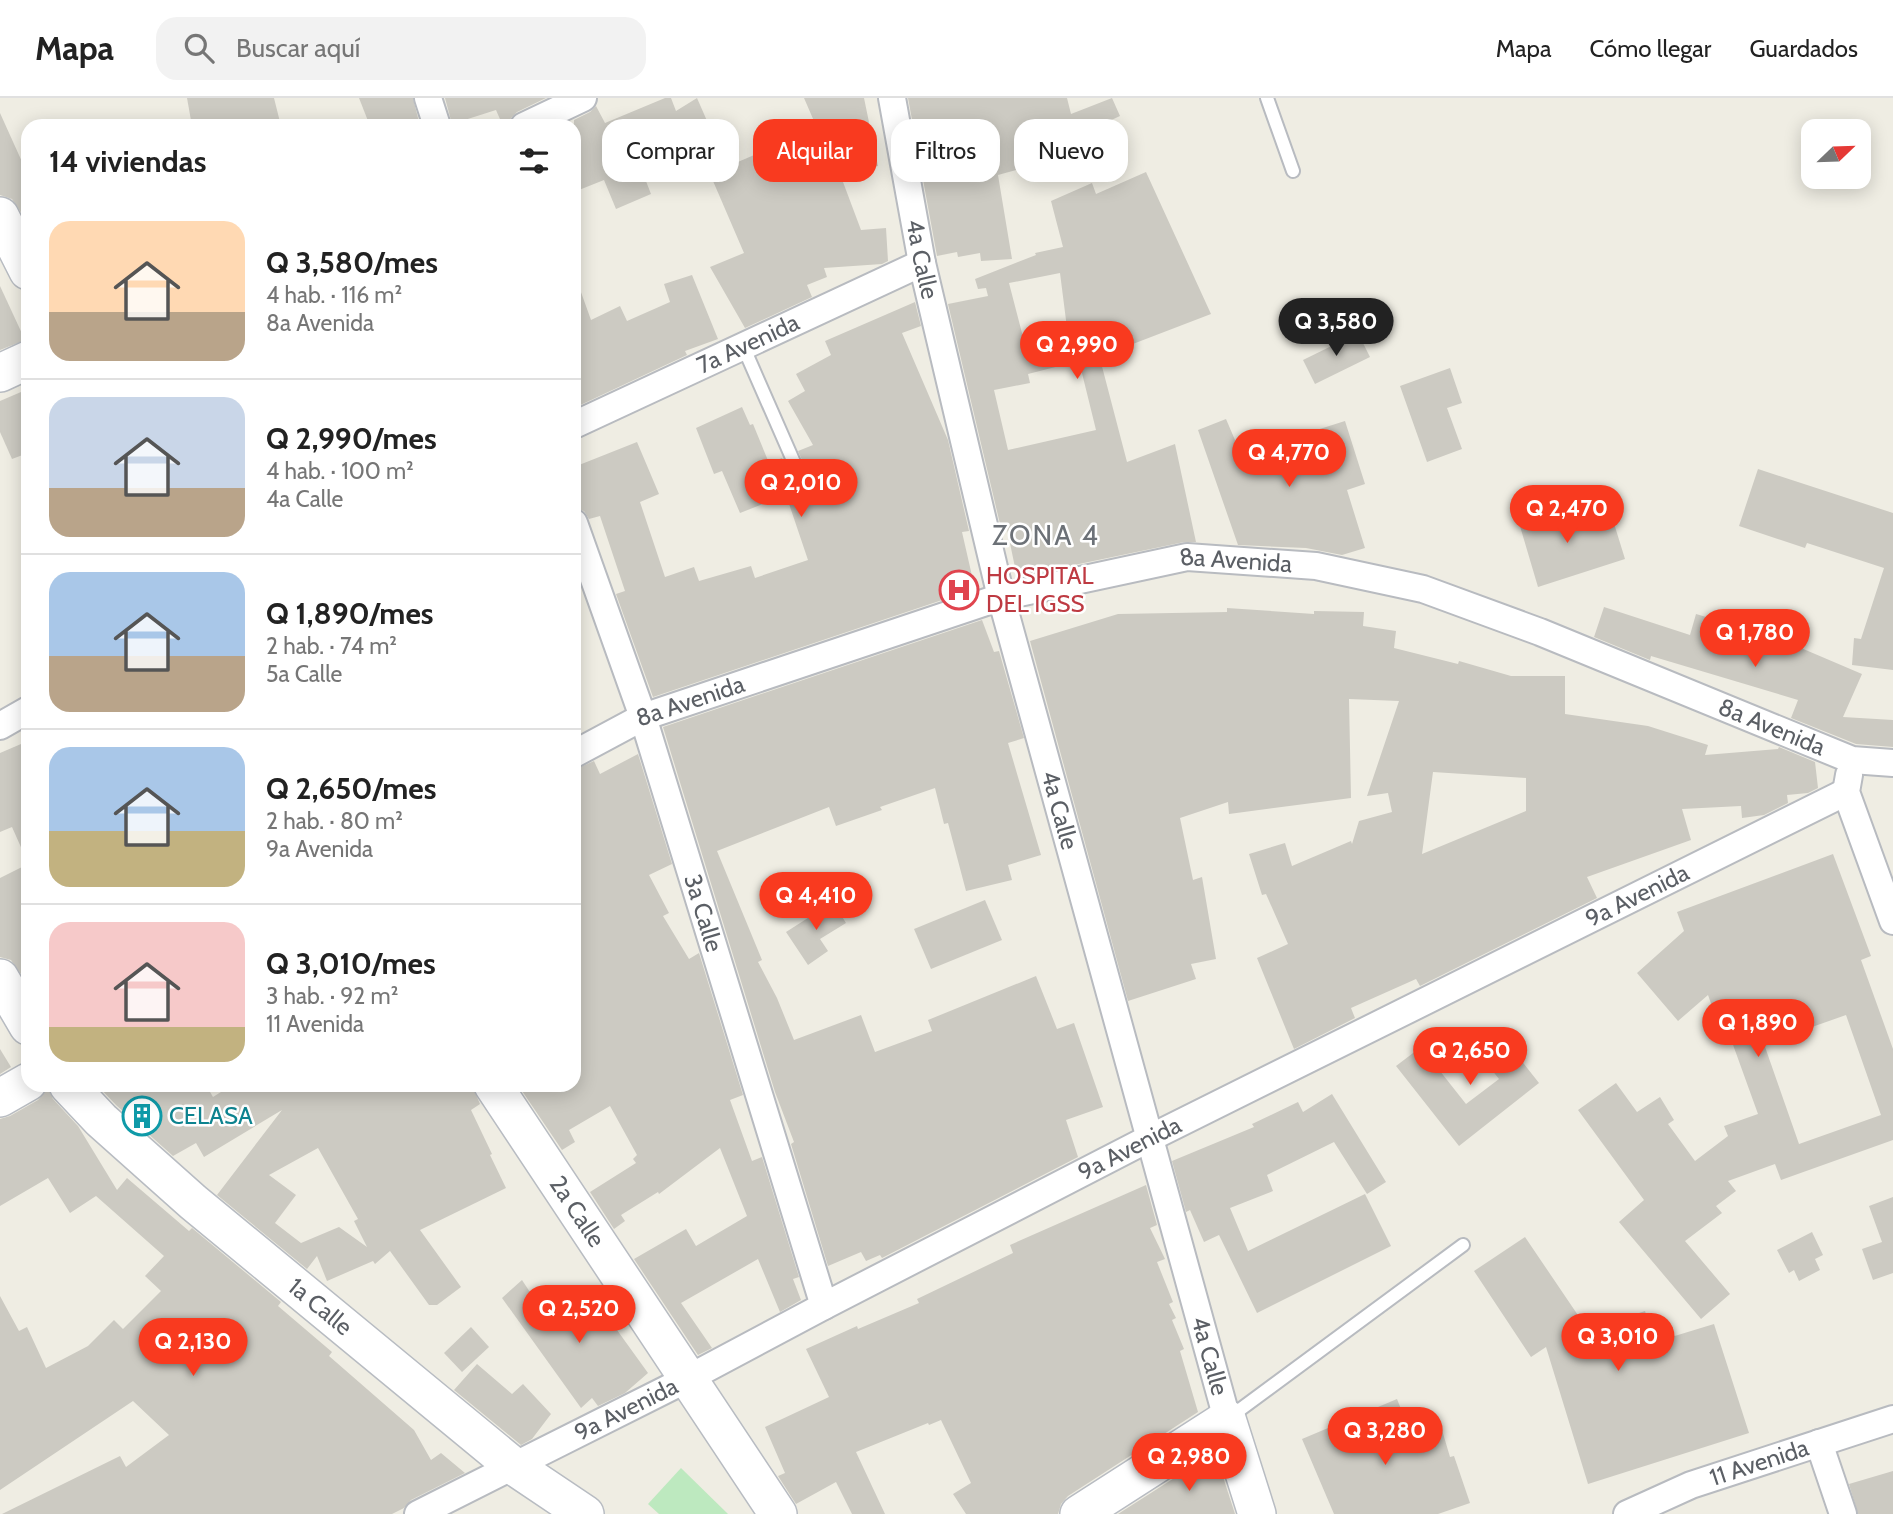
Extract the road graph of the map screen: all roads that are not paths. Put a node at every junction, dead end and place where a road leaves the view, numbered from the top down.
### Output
1 (428, 98) edge
2 (583, 98) edge
3 (892, 98) edge
4 (1267, 98) edge
5 (435, 119) edge
6 (539, 119) edge
7 (1293, 171) dead end
8 (0, 216) edge
9 (21, 257) edge
10 (922, 263) junction
11 (743, 345) junction
12 (21, 363) edge
13 (0, 373) edge
14 (581, 422) edge
15 (796, 467) dead end
16 (581, 543) edge
17 (1000, 597) junction
18 (21, 714) edge
19 (643, 717) junction
20 (0, 726) edge
21 (581, 750) edge
22 (1852, 760) junction
23 (1893, 763) edge
24 (1846, 792) junction
25 (1893, 921) edge
26 (0, 978) edge
27 (21, 1014) edge
28 (21, 1086) edge
29 (75, 1092) edge
30 (499, 1092) edge
31 (0, 1098) edge
32 (1148, 1139) junction
33 (1463, 1245) dead end
34 (824, 1306) junction
35 (687, 1379) junction
36 (1227, 1419) junction
37 (1893, 1419) edge
38 (1819, 1443) junction
39 (512, 1465) junction
40 (418, 1514) edge
41 (584, 1514) edge
42 (778, 1514) edge
43 (1079, 1514) edge
44 (1257, 1514) edge
45 (1627, 1514) edge
46 (1843, 1514) edge

1 - 5 street
2 - 6 street
3 - 10 street, 4a Calle
4 - 7 lane
8 - 9 main road
10 - 11 street, 7a Avenida
10 - 17 street, 4a Calle
11 - 14 street, 7a Avenida
11 - 15 lane
12 - 13 main road
16 - 19 street, 3a Calle
17 - 19 street, 8a Avenida
17 - 22 street, 8a Avenida
17 - 32 street, 4a Calle
18 - 20 street
19 - 21 street, 8a Avenida
19 - 34 street, 3a Calle
22 - 23 street, 8a Avenida
22 - 24 street
24 - 25 street
24 - 32 street, 9a Avenida
26 - 27 main road
28 - 31 main road
29 - 39 main road, 1a Calle
30 - 35 main road, 2a Calle
32 - 34 street, 9a Avenida
32 - 36 street, 4a Calle
33 - 36 lane
34 - 35 street, 9a Avenida
35 - 39 street, 9a Avenida
35 - 42 main road, 2a Calle
36 - 43 main road
36 - 44 main road, 4a Calle
37 - 38 street, 11 Avenida
38 - 45 street, 11 Avenida
38 - 46 street
39 - 40 street, 9a Avenida
39 - 41 main road, 1a Calle

